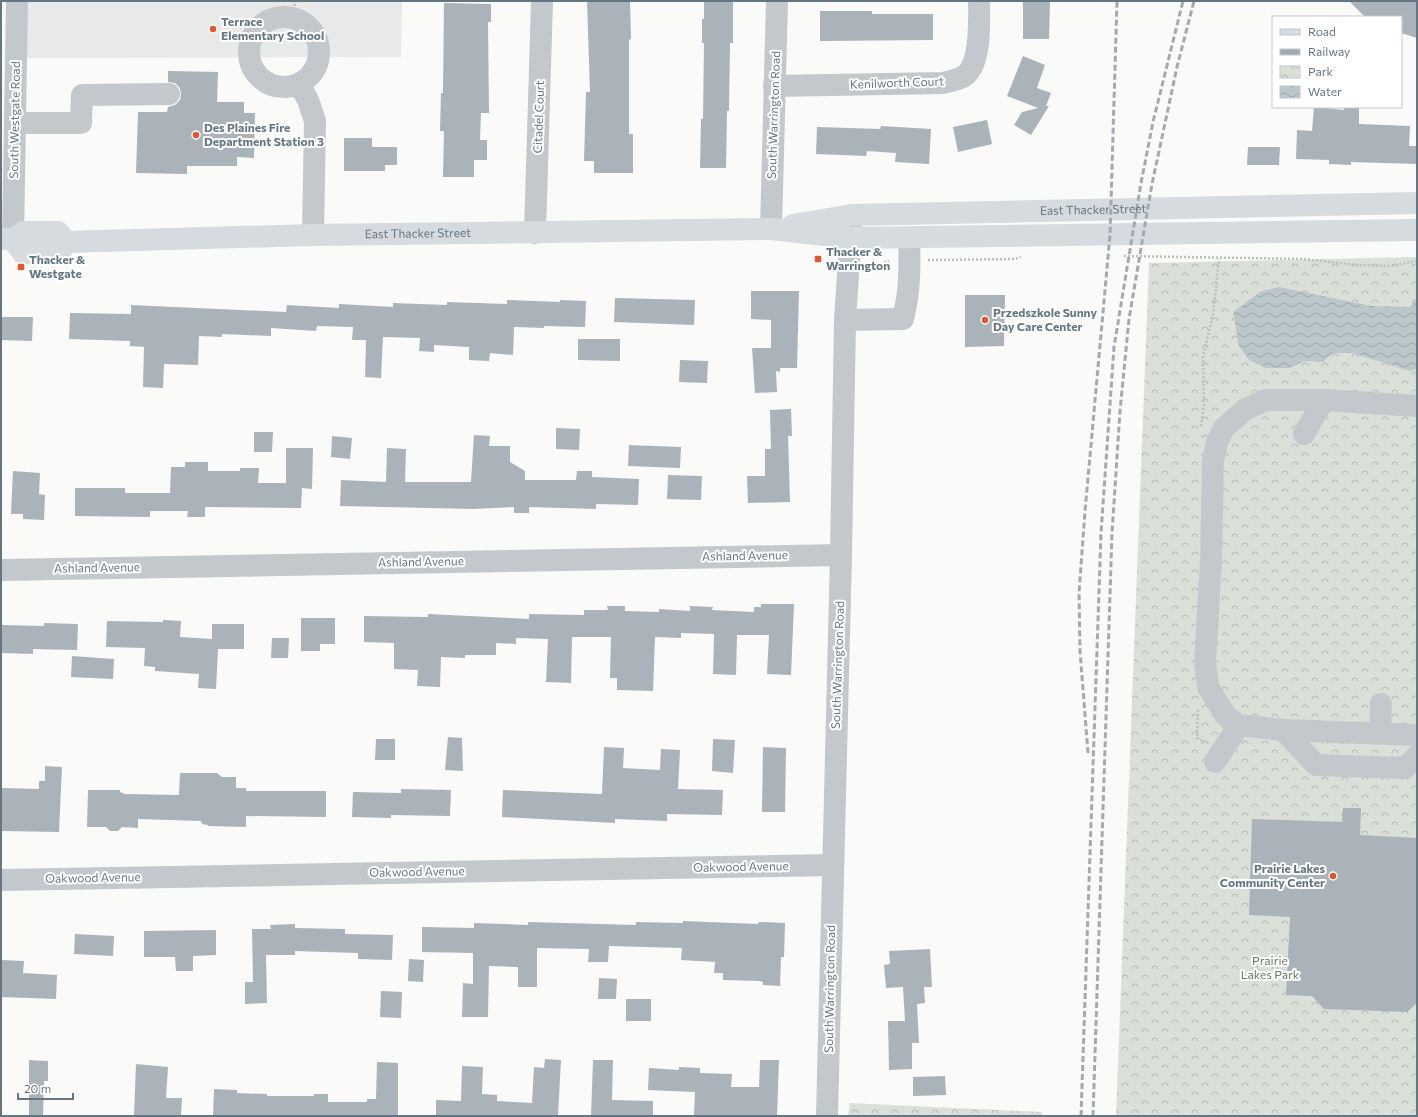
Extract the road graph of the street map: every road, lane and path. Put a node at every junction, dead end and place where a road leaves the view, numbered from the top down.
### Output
1 (16, 1) edge
2 (542, 1) edge
3 (777, 1) edge
4 (980, 1) edge
5 (293, 9) edge
6 (299, 84) junction
7 (774, 86) junction
8 (169, 94) dead end
9 (15, 123) junction
10 (1417, 203) edge
11 (852, 214) junction
12 (770, 229) junction
13 (1417, 230) edge
14 (535, 233) junction
15 (313, 235) junction
16 (851, 238) junction
17 (909, 238) junction
18 (7, 239) edge
19 (1122, 256) dead end
20 (1022, 257) dead end
21 (1220, 259) junction
22 (910, 261) junction
23 (1417, 261) edge
24 (869, 265) dead end
25 (845, 320) junction
26 (1324, 400) junction
27 (1417, 406) edge
28 (1201, 432) dead end
29 (1304, 434) dead end
30 (841, 555) junction
31 (1, 570) edge
32 (1381, 704) dead end
33 (1239, 725) junction
34 (1282, 730) junction
35 (1380, 733) junction
36 (1417, 735) edge
37 (1417, 756) edge
38 (1215, 762) dead end
39 (833, 865) junction
40 (1, 880) edge
41 (827, 1116) edge

1 - 9 street, South Westgate Road
2 - 14 street, Citadel Court
3 - 7 street, South Warrington Road
4 - 7 street, Kenilworth Court
5 - 6 street
5 - 6 street
6 - 15 street
7 - 12 street, South Warrington Road
8 - 9 street
9 - 18 street, South Westgate Road
10 - 11 main road, East Thacker Street
11 - 12 main road, East Thacker Street
11 - 16 street, South Warrington Road
12 - 14 main road, East Thacker Street
12 - 16 main road, East Thacker Street
13 - 17 main road, East Thacker Street
14 - 15 main road, East Thacker Street
15 - 18 main road, East Thacker Street
16 - 17 main road, East Thacker Street
16 - 25 street, South Warrington Road
17 - 22 street
19 - 21 path
20 - 22 path
21 - 23 path
21 - 28 path
22 - 24 path
22 - 25 street
25 - 30 street, South Warrington Road
26 - 27 street
26 - 29 street
26 - 33 street
30 - 31 street, Ashland Avenue
30 - 39 street, South Warrington Road
32 - 35 street
33 - 34 street
33 - 38 street
34 - 35 street
34 - 37 street
35 - 36 street
39 - 40 street, Oakwood Avenue
39 - 41 street, South Warrington Road

